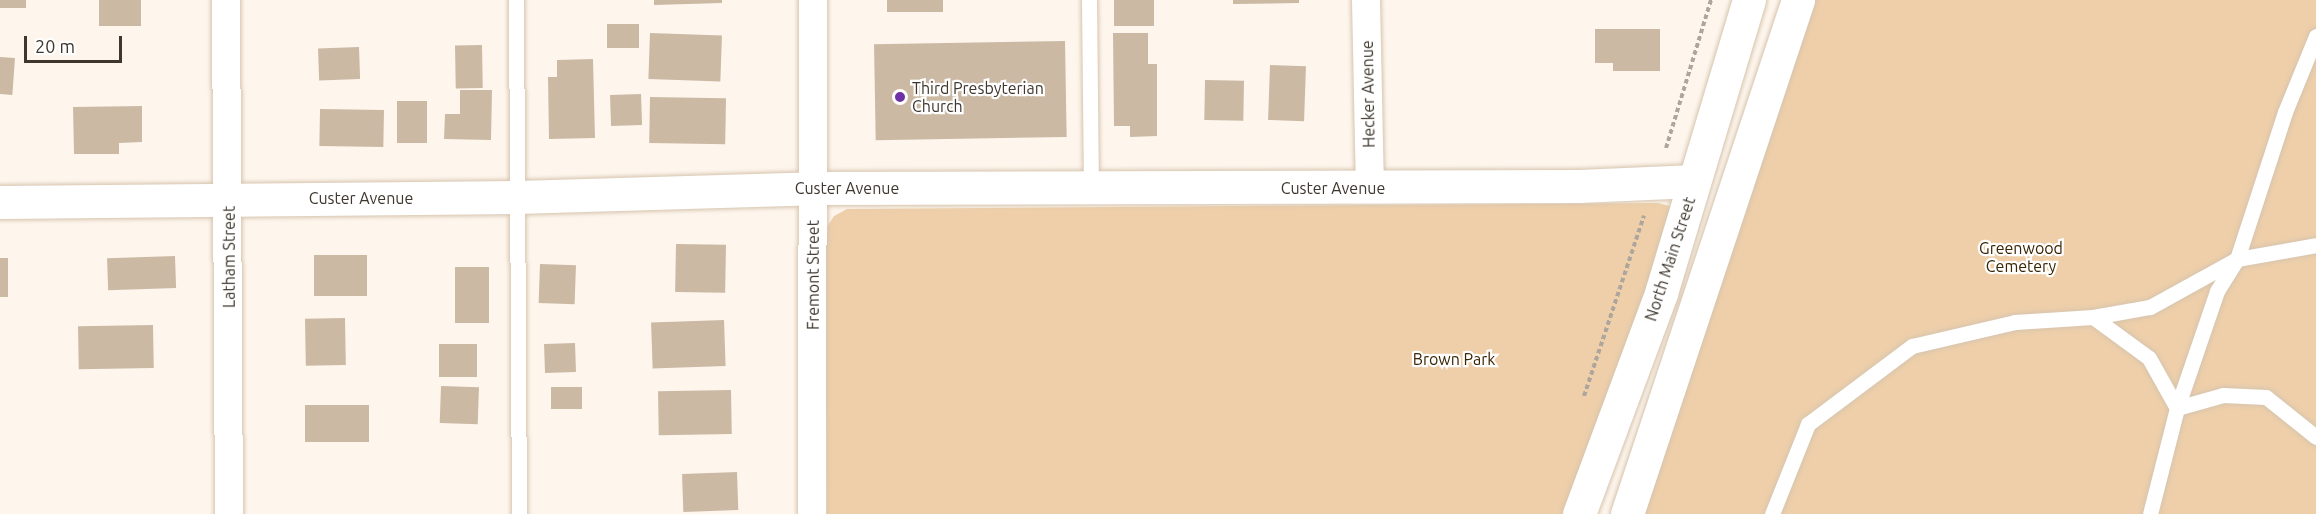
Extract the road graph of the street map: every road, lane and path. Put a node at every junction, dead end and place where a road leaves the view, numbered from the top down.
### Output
1 (226, 0) edge
2 (516, 0) edge
3 (813, 0) edge
4 (1089, 0) edge
5 (1365, 0) edge
6 (1711, 0) edge
7 (1749, 0) edge
8 (1798, 0) edge
9 (2316, 36) edge
10 (1695, 181) junction
11 (1655, 183) junction
12 (814, 188) junction
13 (1091, 188) junction
14 (1370, 188) junction
15 (517, 197) junction
16 (229, 199) junction
17 (0, 202) edge
18 (2316, 245) edge
19 (2237, 259) junction
20 (2093, 317) junction
21 (1582, 404) dead end
22 (2177, 408) junction
23 (2316, 437) edge
24 (229, 514) edge
25 (519, 514) edge
26 (812, 514) edge
27 (1579, 514) edge
28 (1627, 514) edge
29 (1772, 514) edge
30 (2150, 514) edge

1 - 16 street, Latham Street
2 - 15 lane
3 - 12 street, Fremont Street
4 - 13 lane
5 - 14 street, Hecker Avenue
6 - 11 path
7 - 10 street, North Main Street
8 - 28 street
9 - 19 lane
10 - 11 street, Custer Avenue
10 - 27 street, North Main Street
11 - 14 street, Custer Avenue
11 - 21 path
12 - 13 street, Custer Avenue
12 - 15 street, Custer Avenue
12 - 26 street, Fremont Street
13 - 14 street, Custer Avenue
15 - 16 street, Custer Avenue
15 - 25 lane
16 - 17 street, Custer Avenue
16 - 24 street, Latham Street
18 - 19 lane
19 - 20 lane
19 - 22 lane
20 - 22 lane
20 - 29 lane
22 - 23 lane
22 - 30 lane

